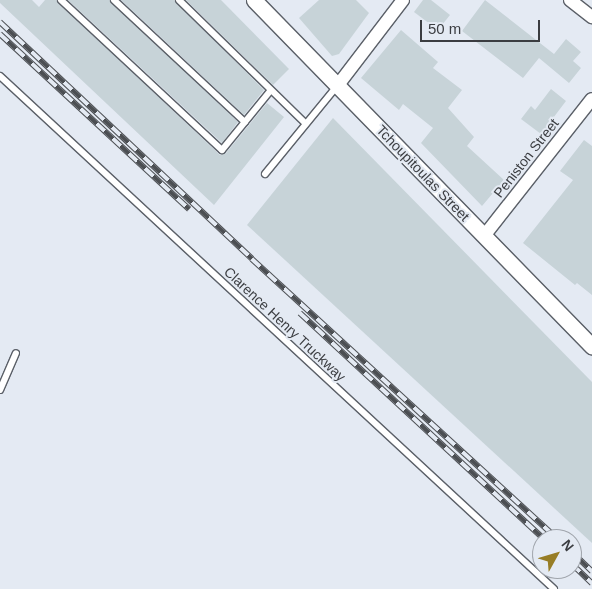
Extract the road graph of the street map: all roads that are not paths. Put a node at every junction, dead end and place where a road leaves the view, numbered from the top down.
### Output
1 (61, 0) edge
2 (114, 0) edge
3 (178, 0) edge
4 (254, 0) edge
5 (403, 0) edge
6 (570, 0) edge
7 (592, 17) edge
8 (0, 76) edge
9 (338, 85) junction
10 (271, 90) junction
11 (592, 99) edge
12 (245, 122) junction
13 (306, 124) junction
14 (265, 174) dead end
15 (484, 236) junction
16 (592, 346) edge
17 (16, 353) dead end
18 (0, 390) edge
19 (554, 589) edge

1 - 12 lane
2 - 12 lane
3 - 10 lane
4 - 9 street, Tchoupitoulas Street
5 - 9 street
6 - 7 street
8 - 19 lane, Clarence Henry Truckway
9 - 13 lane
9 - 15 street, Tchoupitoulas Street
10 - 12 lane
10 - 13 lane
11 - 15 street, Peniston Street
13 - 14 lane
15 - 16 street, Tchoupitoulas Street
17 - 18 lane

